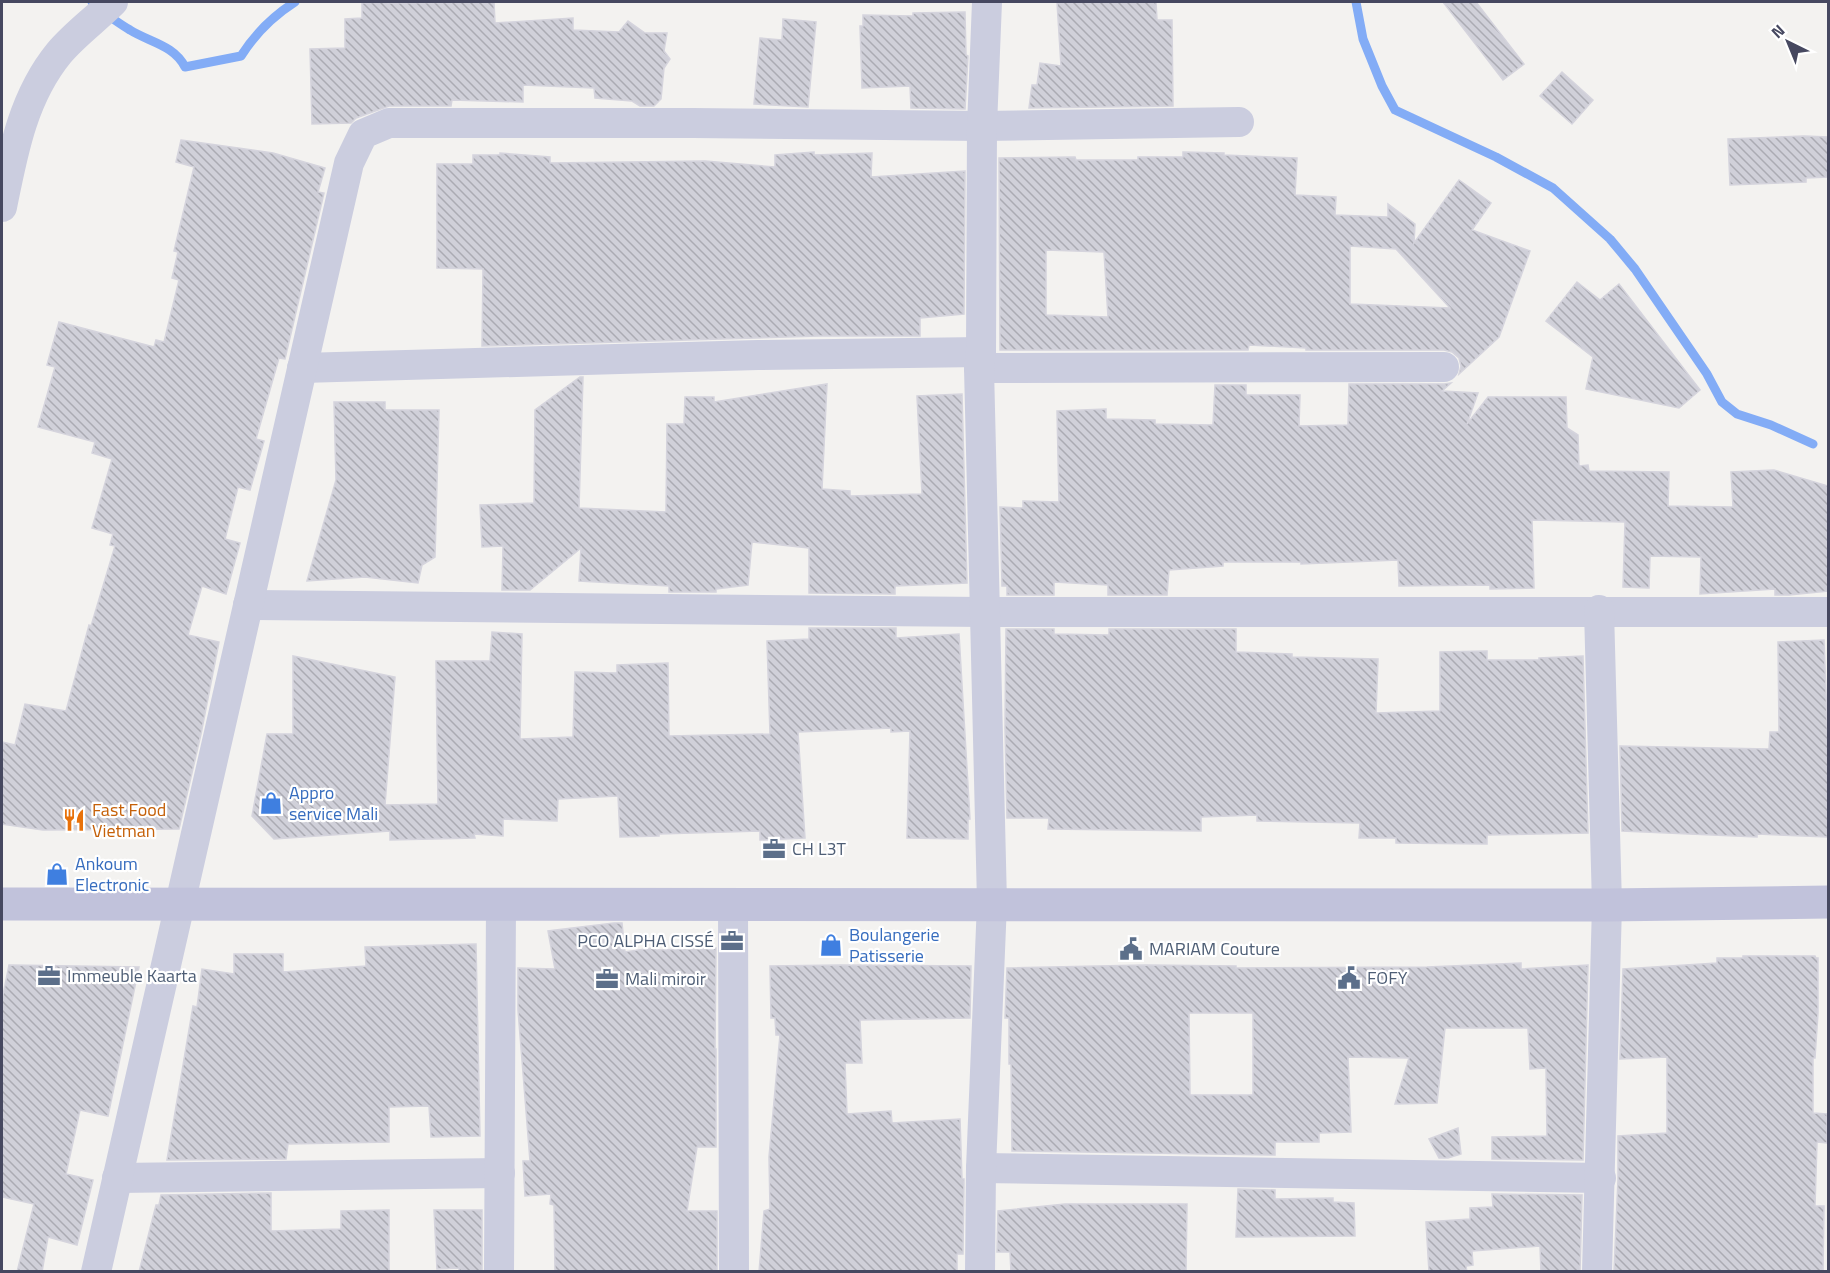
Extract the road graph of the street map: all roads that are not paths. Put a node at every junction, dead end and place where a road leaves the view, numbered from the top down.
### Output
1 (987, 2) edge
2 (109, 6) edge
3 (1239, 122) dead end
4 (982, 126) junction
5 (2, 207) edge
6 (980, 360) junction
7 (1444, 367) dead end
8 (302, 368) junction
9 (248, 605) junction
10 (1599, 610) junction
11 (984, 612) junction
12 (1828, 612) edge
13 (1828, 902) edge
14 (992, 903) junction
15 (2, 904) edge
16 (181, 904) junction
17 (501, 904) junction
18 (733, 904) junction
19 (1607, 905) junction
20 (981, 1168) junction
21 (500, 1173) junction
22 (117, 1178) junction
23 (1601, 1178) junction
24 (96, 1272) edge
25 (499, 1272) edge
26 (734, 1272) edge
27 (980, 1272) edge
28 (1597, 1272) edge

1 - 4 street
2 - 5 street
3 - 4 street
4 - 6 street
4 - 8 street
6 - 7 street
6 - 8 street
6 - 11 street
8 - 9 street
9 - 11 street
9 - 16 street
10 - 11 street
10 - 12 street
10 - 19 street
11 - 14 street
13 - 19 main road
14 - 18 main road
14 - 19 main road
14 - 20 street
15 - 16 main road
16 - 17 main road
16 - 22 street
17 - 18 main road
17 - 21 street
18 - 26 street
19 - 23 street
20 - 23 street
20 - 27 street
21 - 22 street
21 - 25 street
22 - 24 street
23 - 28 street

